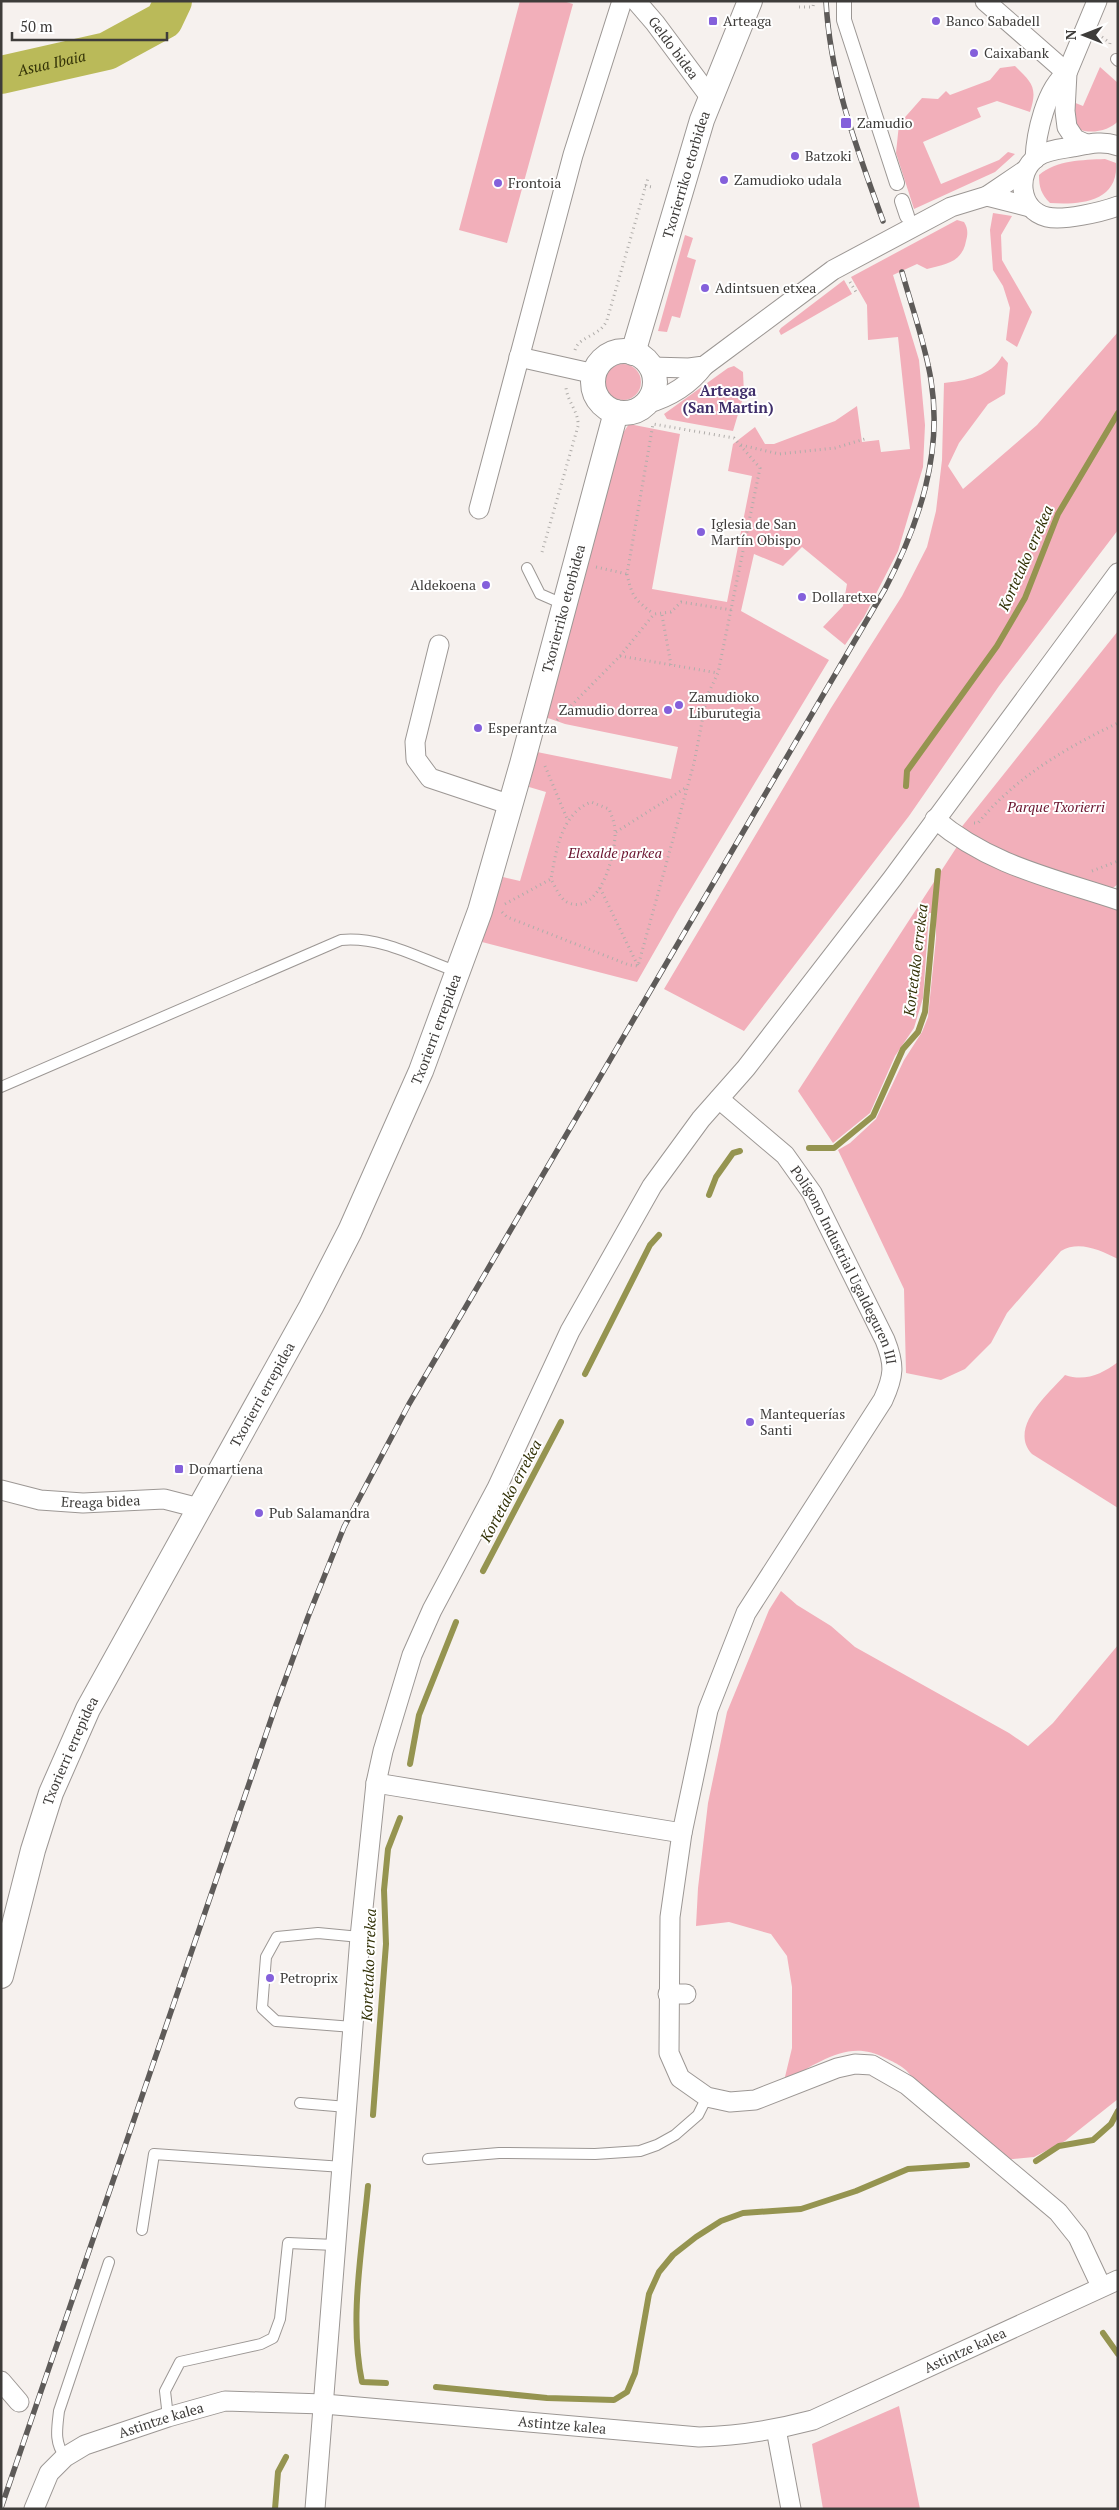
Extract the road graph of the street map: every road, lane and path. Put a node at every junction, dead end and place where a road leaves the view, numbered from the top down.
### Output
1 (622, 1) edge
2 (636, 1) edge
3 (750, 1) edge
4 (814, 1) edge
5 (844, 1) edge
6 (985, 1) edge
7 (1096, 1) edge
8 (799, 7) dead end
9 (1067, 73) junction
10 (710, 97) junction
11 (1116, 143) edge
12 (1086, 144) junction
13 (1029, 165) junction
14 (897, 183) dead end
15 (645, 186) dead end
16 (652, 187) dead end
17 (986, 196) junction
18 (902, 201) dead end
19 (1118, 206) edge
20 (1030, 207) junction
21 (907, 216) dead end
22 (519, 357) junction
23 (642, 360) junction
24 (704, 366) junction
25 (594, 374) junction
26 (646, 404) junction
27 (616, 412) junction
28 (868, 438) dead end
29 (740, 445) junction
30 (479, 509) dead end
31 (527, 568) dead end
32 (598, 568) dead end
33 (1118, 573) edge
34 (627, 574) junction
35 (563, 604) junction
36 (732, 610) junction
37 (654, 614) junction
38 (662, 615) junction
39 (439, 645) dead end
40 (620, 656) junction
41 (671, 665) junction
42 (718, 673) junction
43 (1118, 723) edge
44 (550, 726) dead end
45 (544, 761) dead end
46 (687, 787) junction
47 (511, 805) junction
48 (935, 819) junction
49 (568, 820) junction
50 (970, 822) dead end
51 (616, 832) junction
52 (551, 879) junction
53 (600, 888) junction
54 (1118, 900) edge
55 (638, 966) junction
56 (458, 972) junction
57 (1, 1087) edge
58 (719, 1099) junction
59 (1, 1490) edge
60 (200, 1508) junction
61 (376, 1783) junction
62 (682, 1833) junction
63 (360, 1937) junction
64 (1, 1976) edge
65 (353, 2027) junction
66 (707, 2097) junction
67 (300, 2103) dead end
68 (347, 2107) junction
69 (428, 2159) dead end
70 (343, 2167) junction
71 (142, 2230) dead end
72 (335, 2245) junction
73 (109, 2262) dead end
74 (1109, 2283) edge
75 (1, 2381) edge
76 (19, 2402) dead end
77 (324, 2404) junction
78 (168, 2416) junction
79 (776, 2429) junction
80 (65, 2457) junction
81 (34, 2509) edge
82 (315, 2509) edge
83 (791, 2509) edge

1 - 22 street
2 - 10 street, Geldo bidea
3 - 10 street, Txorierriko etorbidea
4 - 8 path
5 - 14 street
6 - 9 street
7 - 9 street
9 - 12 street
9 - 13 street
10 - 23 street, Txorierriko etorbidea
11 - 12 street
12 - 13 street
13 - 17 street
13 - 20 street
15 - 16 path
17 - 20 street
17 - 24 street
18 - 21 street
19 - 20 street
22 - 25 street
22 - 30 street
23 - 24 street
23 - 25 street
23 - 26 street
24 - 26 street
25 - 27 street
26 - 27 street
27 - 35 street, Txorierriko etorbidea
28 - 29 path
29 - 34 path
29 - 36 path
31 - 35 lane
32 - 34 path
33 - 48 street
34 - 37 path
35 - 47 street, Txorierriko etorbidea
36 - 38 path
36 - 42 path
37 - 38 path
37 - 40 path
38 - 41 path
39 - 47 street
40 - 41 path
40 - 44 path
41 - 42 path
42 - 46 path
43 - 50 path
45 - 49 path
46 - 51 path
46 - 55 path
47 - 56 street, Txorierri errepidea
48 - 54 street
48 - 58 street
49 - 51 path
49 - 52 path
51 - 53 path
52 - 53 path
52 - 55 path
53 - 55 path
56 - 57 lane
56 - 60 street, Txorierri errepidea
58 - 61 street
58 - 62 street, Polígono Industrial Ugaldeguren III
59 - 60 street, Ereaga bidea
60 - 64 street, Txorierri errepidea
61 - 62 street
61 - 63 street
62 - 66 street, Polígono Industrial Ugaldeguren III
63 - 65 street
63 - 65 lane
65 - 68 street
66 - 69 lane
66 - 74 street
67 - 68 lane
68 - 70 street
70 - 71 lane
70 - 72 street
72 - 77 street
72 - 78 lane
73 - 80 lane
74 - 79 street, Astintze kalea
75 - 76 street
77 - 78 street, Astintze kalea
77 - 79 street, Astintze kalea
77 - 82 street
78 - 80 street, Astintze kalea
79 - 83 street
80 - 81 street, Astintze kalea

